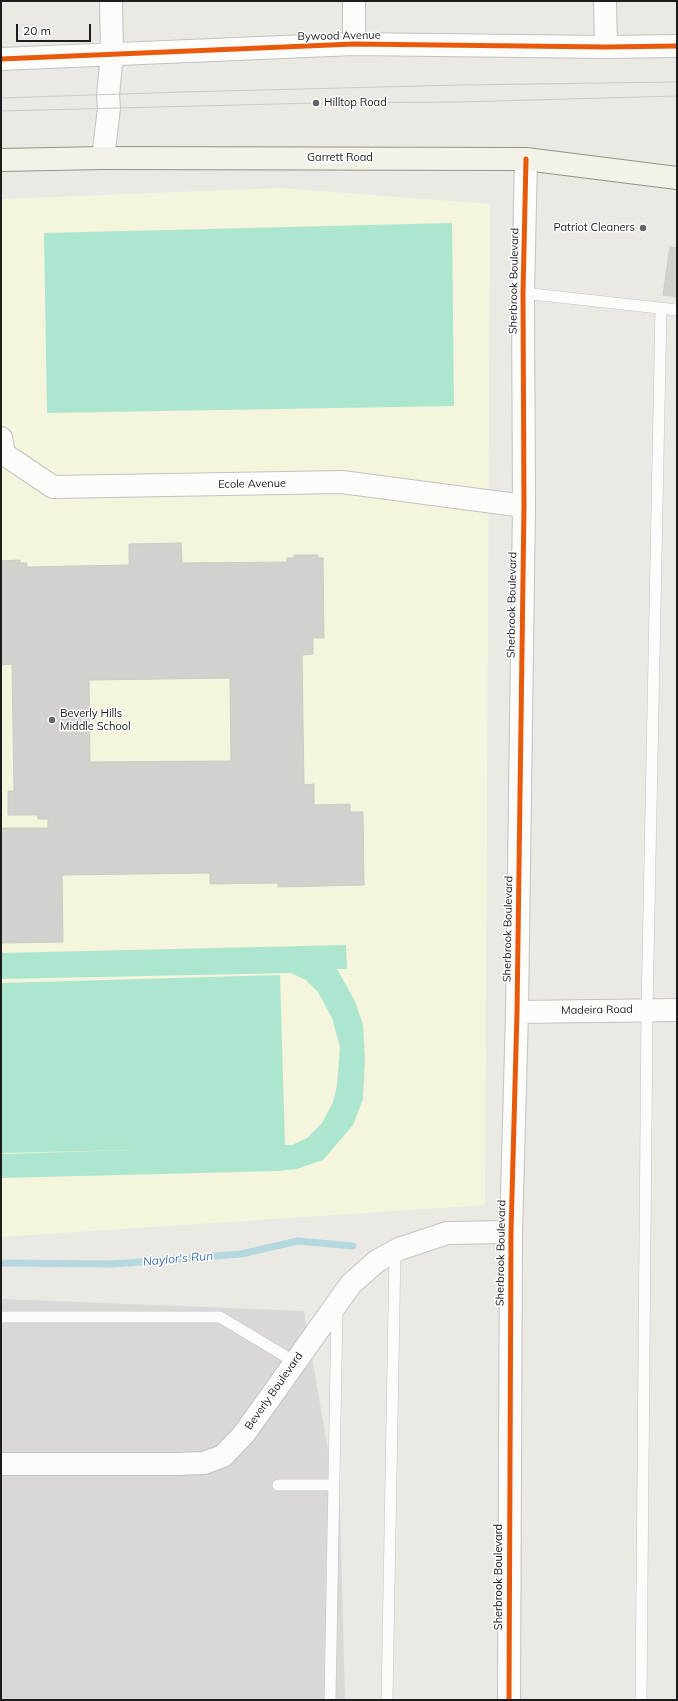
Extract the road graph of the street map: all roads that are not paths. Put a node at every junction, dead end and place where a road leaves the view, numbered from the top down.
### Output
1 (111, 1) edge
2 (354, 1) edge
3 (605, 1) edge
4 (354, 44) junction
5 (677, 46) edge
6 (606, 47) junction
7 (112, 54) junction
8 (1, 59) edge
9 (103, 158) junction
10 (526, 159) junction
11 (1, 160) edge
12 (677, 178) edge
13 (523, 292) junction
14 (661, 308) junction
15 (677, 310) edge
16 (1, 438) edge
17 (524, 506) junction
18 (647, 1009) junction
19 (677, 1010) edge
20 (518, 1012) junction
21 (511, 1232) junction
22 (395, 1252) junction
23 (337, 1303) junction
24 (1, 1318) edge
25 (295, 1362) junction
26 (1, 1464) edge
27 (278, 1484) dead end
28 (334, 1485) junction
29 (330, 1700) edge
30 (388, 1700) edge
31 (509, 1700) edge
32 (641, 1700) edge

1 - 7 street
2 - 4 street
3 - 6 street
4 - 6 street, Bywood Avenue
4 - 7 street, Bywood Avenue
5 - 6 street, Bywood Avenue
7 - 8 street, Bywood Avenue
7 - 9 street
9 - 10 main road, Garrett Road
9 - 11 main road, Garrett Road
10 - 12 main road, Garrett Road
10 - 13 street, Sherbrook Boulevard
13 - 14 lane
13 - 17 street, Sherbrook Boulevard
14 - 15 lane
14 - 18 lane
16 - 17 street, Ecole Avenue
17 - 20 street, Sherbrook Boulevard
18 - 19 street, Madeira Road
18 - 20 street, Madeira Road
18 - 32 lane
20 - 21 street, Sherbrook Boulevard
21 - 22 street, Beverly Boulevard
21 - 31 street, Sherbrook Boulevard
22 - 23 street, Beverly Boulevard
22 - 30 lane
23 - 25 street, Beverly Boulevard
23 - 28 lane
24 - 25 lane
25 - 26 street, Beverly Boulevard
27 - 28 lane
28 - 29 lane

